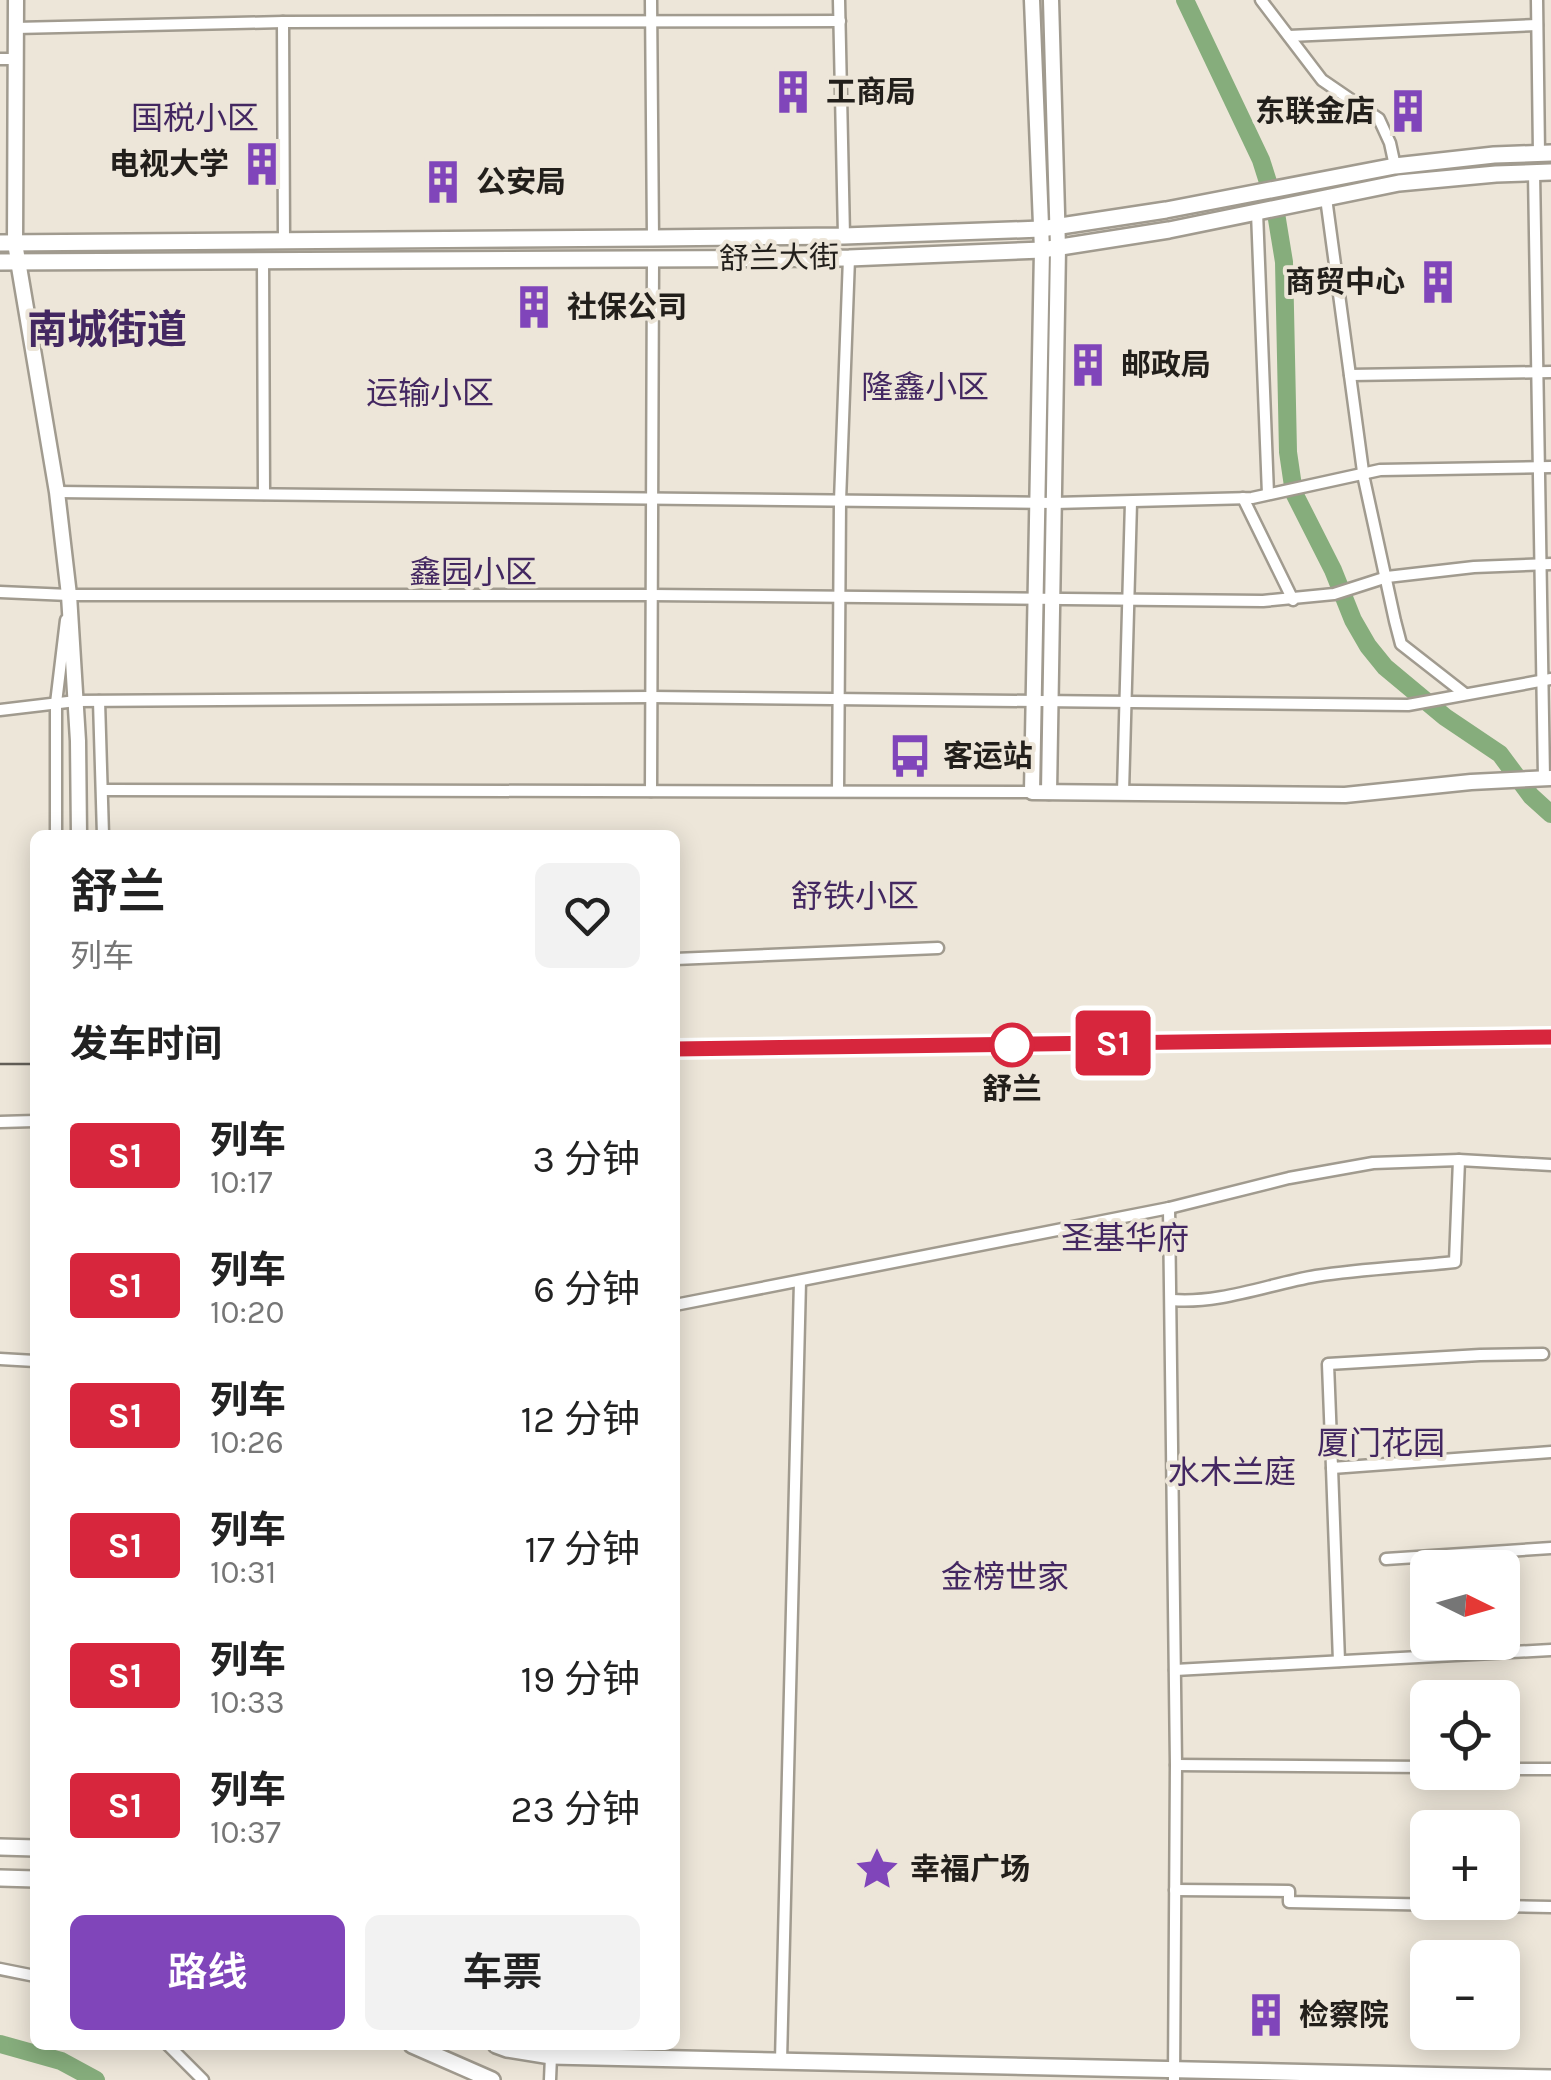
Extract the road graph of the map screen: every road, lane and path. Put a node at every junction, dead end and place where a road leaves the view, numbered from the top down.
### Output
1 (16, 0) edge
2 (651, 0) edge
3 (839, 0) edge
4 (1032, 0) edge
5 (1051, 0) edge
6 (1261, 0) edge
7 (1536, 0) edge
8 (650, 21) junction
9 (840, 21) junction
10 (284, 22) junction
11 (1537, 25) junction
12 (16, 28) junction
13 (1289, 36) junction
14 (8, 58) edge
15 (1545, 153) edge
16 (1395, 166) junction
17 (1542, 172) edge
18 (1318, 200) junction
19 (1257, 212) junction
20 (1049, 228) junction
21 (844, 236) junction
22 (653, 238) junction
23 (284, 241) junction
24 (7, 243) edge
25 (1050, 249) junction
26 (849, 258) junction
27 (653, 259) junction
28 (8, 262) edge
29 (263, 262) junction
30 (1537, 372) junction
31 (1551, 372) edge
32 (1350, 374) junction
33 (1545, 467) edge
34 (1364, 474) junction
35 (56, 492) junction
36 (264, 494) junction
37 (1270, 494) junction
38 (652, 498) junction
39 (1243, 498) junction
40 (840, 500) junction
41 (1131, 502) junction
42 (1037, 503) junction
43 (1054, 503) junction
44 (1546, 564) edge
45 (1386, 577) junction
46 (0, 592) edge
47 (69, 594) junction
48 (652, 595) junction
49 (839, 597) junction
50 (1036, 600) junction
51 (1052, 600) junction
52 (1128, 600) junction
53 (1293, 600) junction
54 (1546, 679) edge
55 (1463, 694) junction
56 (652, 697) junction
57 (839, 699) junction
58 (1034, 700) junction
59 (1051, 700) junction
60 (76, 701) junction
61 (99, 701) junction
62 (1125, 702) junction
63 (56, 703) junction
64 (0, 710) edge
65 (1547, 778) edge
66 (102, 790) junction
67 (651, 791) junction
68 (838, 791) junction
69 (1032, 792) junction
70 (1049, 792) junction
71 (1123, 792) junction
72 (56, 830) edge
73 (78, 830) edge
74 (104, 830) edge
75 (938, 948) dead end
76 (680, 959) edge
77 (30, 1121) edge
78 (0, 1122) edge
79 (1458, 1160) junction
80 (1551, 1165) edge
81 (1170, 1208) junction
82 (800, 1280) junction
83 (1172, 1300) junction
84 (680, 1304) edge
85 (1544, 1354) dead end
86 (0, 1359) edge
87 (30, 1360) edge
88 (1551, 1452) edge
89 (1332, 1468) junction
90 (1551, 1548) edge
91 (1386, 1559) dead end
92 (1551, 1650) edge
93 (1340, 1661) junction
94 (1175, 1670) junction
95 (1176, 1765) junction
96 (1410, 1767) edge
97 (1520, 1768) edge
98 (1551, 1769) edge
99 (0, 1848) edge
100 (30, 1848) edge
101 (0, 1878) edge
102 (30, 1879) edge
103 (1174, 1890) junction
104 (1551, 1907) edge
105 (0, 1969) edge
106 (30, 1975) edge
107 (173, 2050) edge
108 (423, 2050) edge
109 (521, 2050) edge
110 (550, 2056) junction
111 (781, 2061) junction
112 (1174, 2075) edge
113 (1551, 2078) edge
114 (202, 2080) edge
115 (492, 2080) edge
116 (550, 2080) edge

1 - 12 street
2 - 8 street
3 - 9 street
4 - 20 street
5 - 20 street
6 - 13 street
7 - 11 street
8 - 9 street
8 - 10 street
8 - 22 street
9 - 21 street
10 - 12 street
10 - 23 street
11 - 13 street
11 - 15 street
12 - 14 street
13 - 16 street
14 - 24 street
15 - 16 main road, 舒兰大街
16 - 20 main road, 舒兰大街
17 - 18 main road, 舒兰大街
17 - 30 street
18 - 19 main road, 舒兰大街
18 - 32 street
19 - 25 main road, 舒兰大街
19 - 37 street
20 - 21 main road, 舒兰大街
20 - 25 street
21 - 22 main road, 舒兰大街
22 - 23 main road, 舒兰大街
23 - 24 main road, 舒兰大街
24 - 28 street
25 - 26 main road, 舒兰大街
25 - 42 street
25 - 43 street
26 - 27 main road, 舒兰大街
26 - 40 street
27 - 29 main road, 舒兰大街
27 - 38 street
28 - 29 main road, 舒兰大街
28 - 35 street
29 - 36 street
30 - 31 street
30 - 32 street
30 - 33 street
32 - 34 street
33 - 34 street
33 - 44 street
34 - 37 street
34 - 45 street
35 - 36 street
35 - 47 street
36 - 38 street
37 - 39 street
38 - 40 street
38 - 48 street
39 - 41 street
39 - 53 street
40 - 42 street
40 - 49 street
41 - 43 street
41 - 52 street
42 - 43 street
42 - 50 street
43 - 51 street
44 - 45 street
44 - 54 street
45 - 53 street
45 - 55 street
46 - 47 street
47 - 48 street
47 - 60 street
47 - 63 street
48 - 49 street
48 - 56 street
49 - 50 street
49 - 57 street
50 - 51 street
50 - 58 street
51 - 52 street
51 - 59 street
52 - 53 street
52 - 62 street
54 - 55 street
54 - 65 street
55 - 62 street
56 - 57 street
56 - 61 street
56 - 67 street
57 - 58 street
57 - 68 street
58 - 59 street
58 - 69 street
59 - 62 street
59 - 70 street
60 - 61 street
60 - 63 street
60 - 73 street
61 - 66 street
62 - 71 street
63 - 64 street
63 - 72 street
65 - 71 street
66 - 67 street
66 - 74 street
67 - 68 street
68 - 69 street
69 - 70 street
70 - 71 street
75 - 76 street
77 - 78 street
79 - 80 street
79 - 81 street
79 - 83 street
81 - 82 street
81 - 83 street
82 - 84 street
82 - 111 street
83 - 94 street
85 - 89 street
86 - 87 street
88 - 89 street
89 - 93 street
90 - 91 street
92 - 93 street
93 - 94 street
94 - 95 street
95 - 96 street
95 - 103 street
97 - 98 street
99 - 100 main road
101 - 102 main road
103 - 104 street
103 - 112 street
105 - 106 street
107 - 114 street
108 - 115 main road
109 - 110 main road
110 - 111 main road
110 - 116 street
111 - 112 main road
112 - 113 main road

